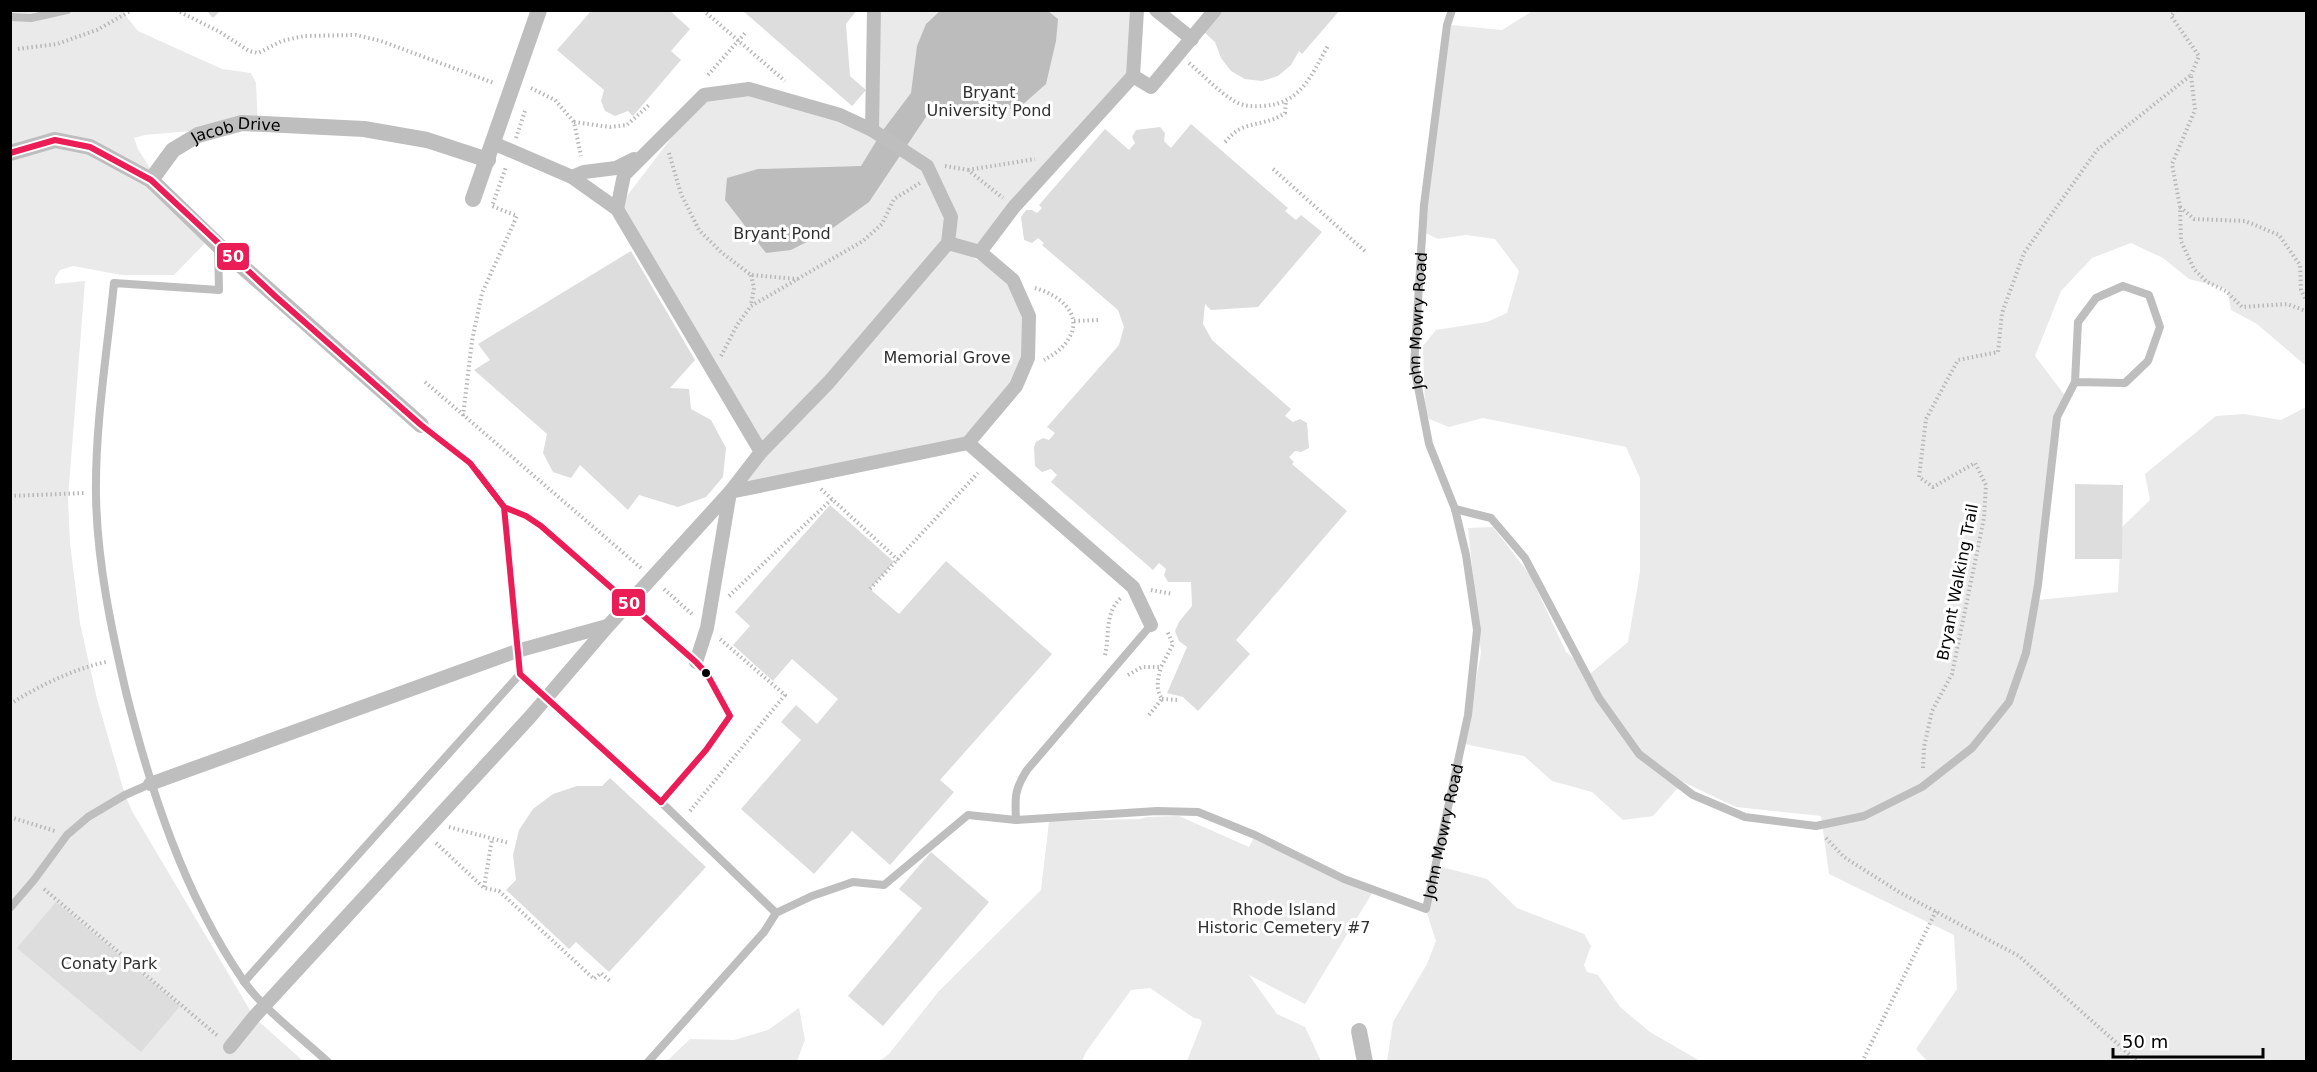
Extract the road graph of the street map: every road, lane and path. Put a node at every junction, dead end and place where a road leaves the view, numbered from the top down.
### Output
1 (67, 10) edge
2 (132, 10) edge
3 (176, 10) edge
4 (539, 10) edge
5 (703, 10) edge
6 (874, 10) edge
7 (1137, 10) edge
8 (1156, 10) edge
9 (1215, 10) edge
10 (1452, 10) edge
11 (2175, 10) edge
12 (10, 17) edge
13 (746, 32) dead end
14 (1192, 39) junction
15 (738, 41) junction
16 (1329, 44) dead end
17 (18, 49) dead end
18 (1179, 54) junction
19 (708, 75) dead end
20 (2191, 75) junction
21 (1133, 76) junction
22 (789, 85) dead end
23 (512, 90) junction
24 (529, 99) dead end
25 (1286, 101) junction
26 (649, 105) dead end
27 (526, 110) dead end
28 (574, 122) junction
29 (872, 130) junction
30 (664, 135) junction
31 (1225, 142) dead end
32 (493, 143) junction
33 (511, 152) junction
34 (10, 153) edge
35 (1062, 154) junction
36 (641, 156) junction
37 (488, 160) junction
38 (1273, 169) dead end
39 (929, 171) junction
40 (968, 171) junction
41 (578, 174) junction
42 (151, 180) junction
43 (473, 199) dead end
44 (1014, 207) junction
45 (2180, 207) junction
46 (617, 209) junction
47 (948, 243) junction
48 (218, 245) junction
49 (980, 252) junction
50 (1366, 252) dead end
51 (751, 275) junction
52 (801, 279) junction
53 (1018, 291) junction
54 (2307, 300) edge
55 (751, 306) junction
56 (2307, 311) edge
57 (1098, 320) dead end
58 (1074, 321) junction
59 (1028, 358) junction
60 (714, 370) junction
61 (2075, 382) junction
62 (463, 416) dead end
63 (421, 425) joint
64 (968, 443) junction
65 (761, 452) junction
66 (988, 461) junction
67 (807, 476) junction
68 (96, 492) junction
69 (730, 492) junction
70 (10, 496) edge
71 (832, 499) junction
72 (504, 507) junction
73 (1455, 509) junction
74 (898, 560) junction
75 (1133, 587) junction
76 (870, 589) dead end
77 (1173, 594) dead end
78 (629, 602) junction
79 (709, 615) junction
80 (1151, 625) joint
81 (608, 626) junction
82 (517, 651) junction
83 (1105, 659) dead end
84 (118, 660) junction
85 (696, 662) junction
86 (1161, 667) dead end
87 (520, 674) junction
88 (546, 698) junction
89 (1162, 699) junction
90 (1178, 700) dead end
91 (10, 704) edge
92 (1149, 715) dead end
93 (150, 784) junction
94 (1922, 787) junction
95 (661, 802) junction
96 (10, 817) edge
97 (1016, 820) junction
98 (1816, 826) junction
99 (429, 828) junction
100 (67, 835) junction
101 (492, 839) junction
102 (509, 843) dead end
103 (34, 880) junction
104 (484, 888) junction
105 (10, 908) edge
106 (1936, 911) junction
107 (776, 913) junction
108 (244, 982) junction
109 (611, 982) dead end
110 (267, 1005) junction
111 (1359, 1031) dead end
112 (230, 1047) joint
113 (328, 1062) edge
114 (648, 1062) edge
115 (1365, 1062) edge
116 (1862, 1062) edge
117 (2138, 1062) edge

1 - 12 lane
2 - 17 path
3 - 23 path
4 - 23 street
5 - 15 path
6 - 29 street
7 - 21 street
8 - 14 street
9 - 14 street
10 - 73 lane, John Mowry Road
11 - 20 path
13 - 15 path
14 - 18 street
15 - 19 path
15 - 22 path
16 - 25 path
18 - 21 street
18 - 25 path
20 - 45 path
20 - 94 path, Bryant Walking Trail
21 - 35 street
23 - 32 street
24 - 28 path
25 - 31 path
26 - 28 path
27 - 33 path
28 - 41 path
29 - 30 street
29 - 39 street
30 - 36 street
30 - 51 path
32 - 33 street
32 - 37 street
33 - 41 street
33 - 62 path
34 - 42 street
35 - 40 path
35 - 44 street
36 - 41 street
36 - 46 street
37 - 42 street, Jacob Drive
37 - 43 street
38 - 50 path
39 - 40 path
39 - 47 street
39 - 52 path
40 - 44 path
41 - 46 street
42 - 48 street
44 - 49 street
45 - 54 path
45 - 56 path
46 - 60 street
47 - 49 street
47 - 65 street
48 - 63 street
48 - 68 lane
49 - 53 street
51 - 52 path
51 - 55 path
52 - 55 path
53 - 58 path
53 - 59 street
55 - 60 path
57 - 58 path
58 - 59 path
59 - 64 street
60 - 65 street
61 - 61 lane
61 - 94 lane
63 - 72 lane
64 - 66 street
64 - 67 street
65 - 69 street
66 - 74 path
66 - 75 street
67 - 69 street
67 - 71 path
68 - 70 path
68 - 84 lane
69 - 78 street
69 - 79 street
71 - 74 path
71 - 79 path
72 - 78 lane
72 - 82 lane
73 - 97 lane, John Mowry Road
73 - 98 lane
74 - 76 path
75 - 77 path
75 - 80 street
75 - 83 path
78 - 81 street
78 - 85 lane
79 - 85 street
80 - 97 lane
81 - 82 street
81 - 88 street
82 - 87 lane
82 - 93 street
84 - 91 path
84 - 93 lane
85 - 95 lane
86 - 89 path
87 - 88 lane
87 - 108 lane
88 - 95 lane
88 - 99 street
89 - 90 path
89 - 92 path
93 - 100 lane
93 - 108 lane
94 - 98 lane
95 - 107 lane
96 - 100 path
97 - 107 lane, John Mowry Road
98 - 106 path
99 - 101 path
99 - 104 path
99 - 110 street
100 - 103 lane
101 - 102 path
101 - 104 path
103 - 105 lane
103 - 112 path
104 - 109 path
106 - 116 path
106 - 117 path
107 - 114 lane
108 - 110 lane
110 - 112 street
110 - 113 lane
111 - 115 street

